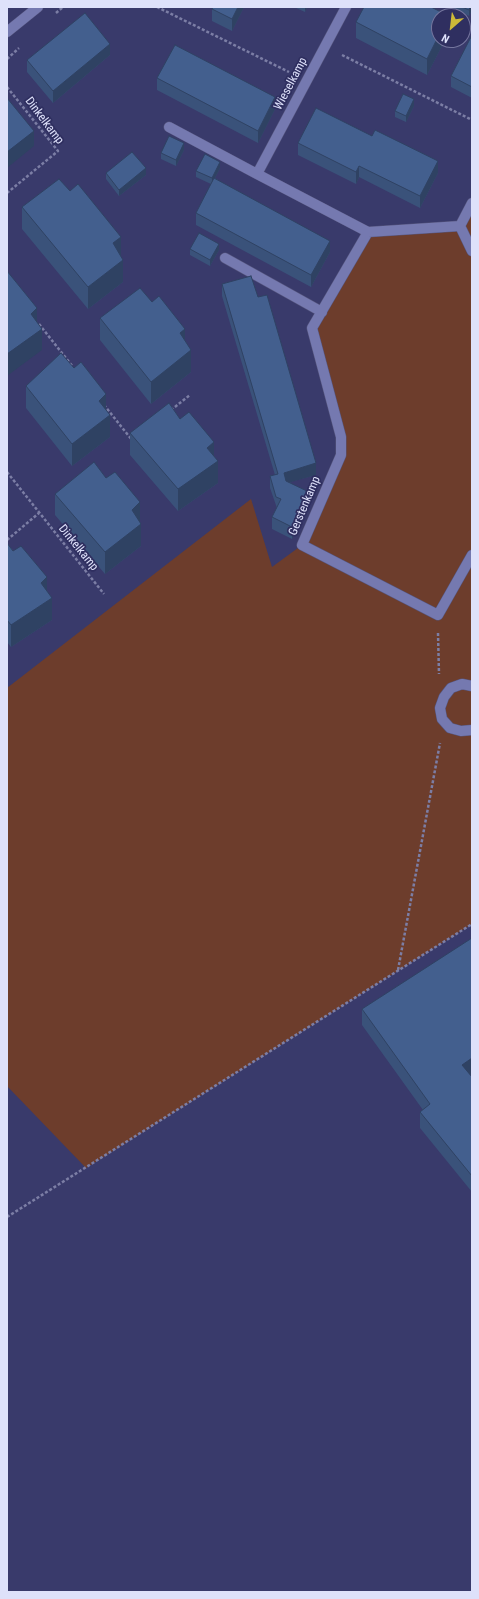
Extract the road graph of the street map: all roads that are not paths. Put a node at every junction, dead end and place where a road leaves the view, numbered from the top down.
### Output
1 (38, 7) edge
2 (346, 7) edge
3 (7, 32) edge
4 (169, 127) dead end
5 (257, 174) junction
6 (472, 204) edge
7 (460, 226) junction
8 (368, 232) junction
9 (472, 251) edge
10 (225, 258) dead end
11 (322, 312) junction
12 (472, 555) edge
13 (472, 686) edge
14 (472, 730) edge

1 - 3 street
2 - 5 street, Wieselkamp
4 - 5 street
5 - 8 street
6 - 7 street
7 - 8 street
7 - 9 street
8 - 11 street, Gerstenkamp
10 - 11 street
11 - 12 street, Gerstenkamp
13 - 14 street

